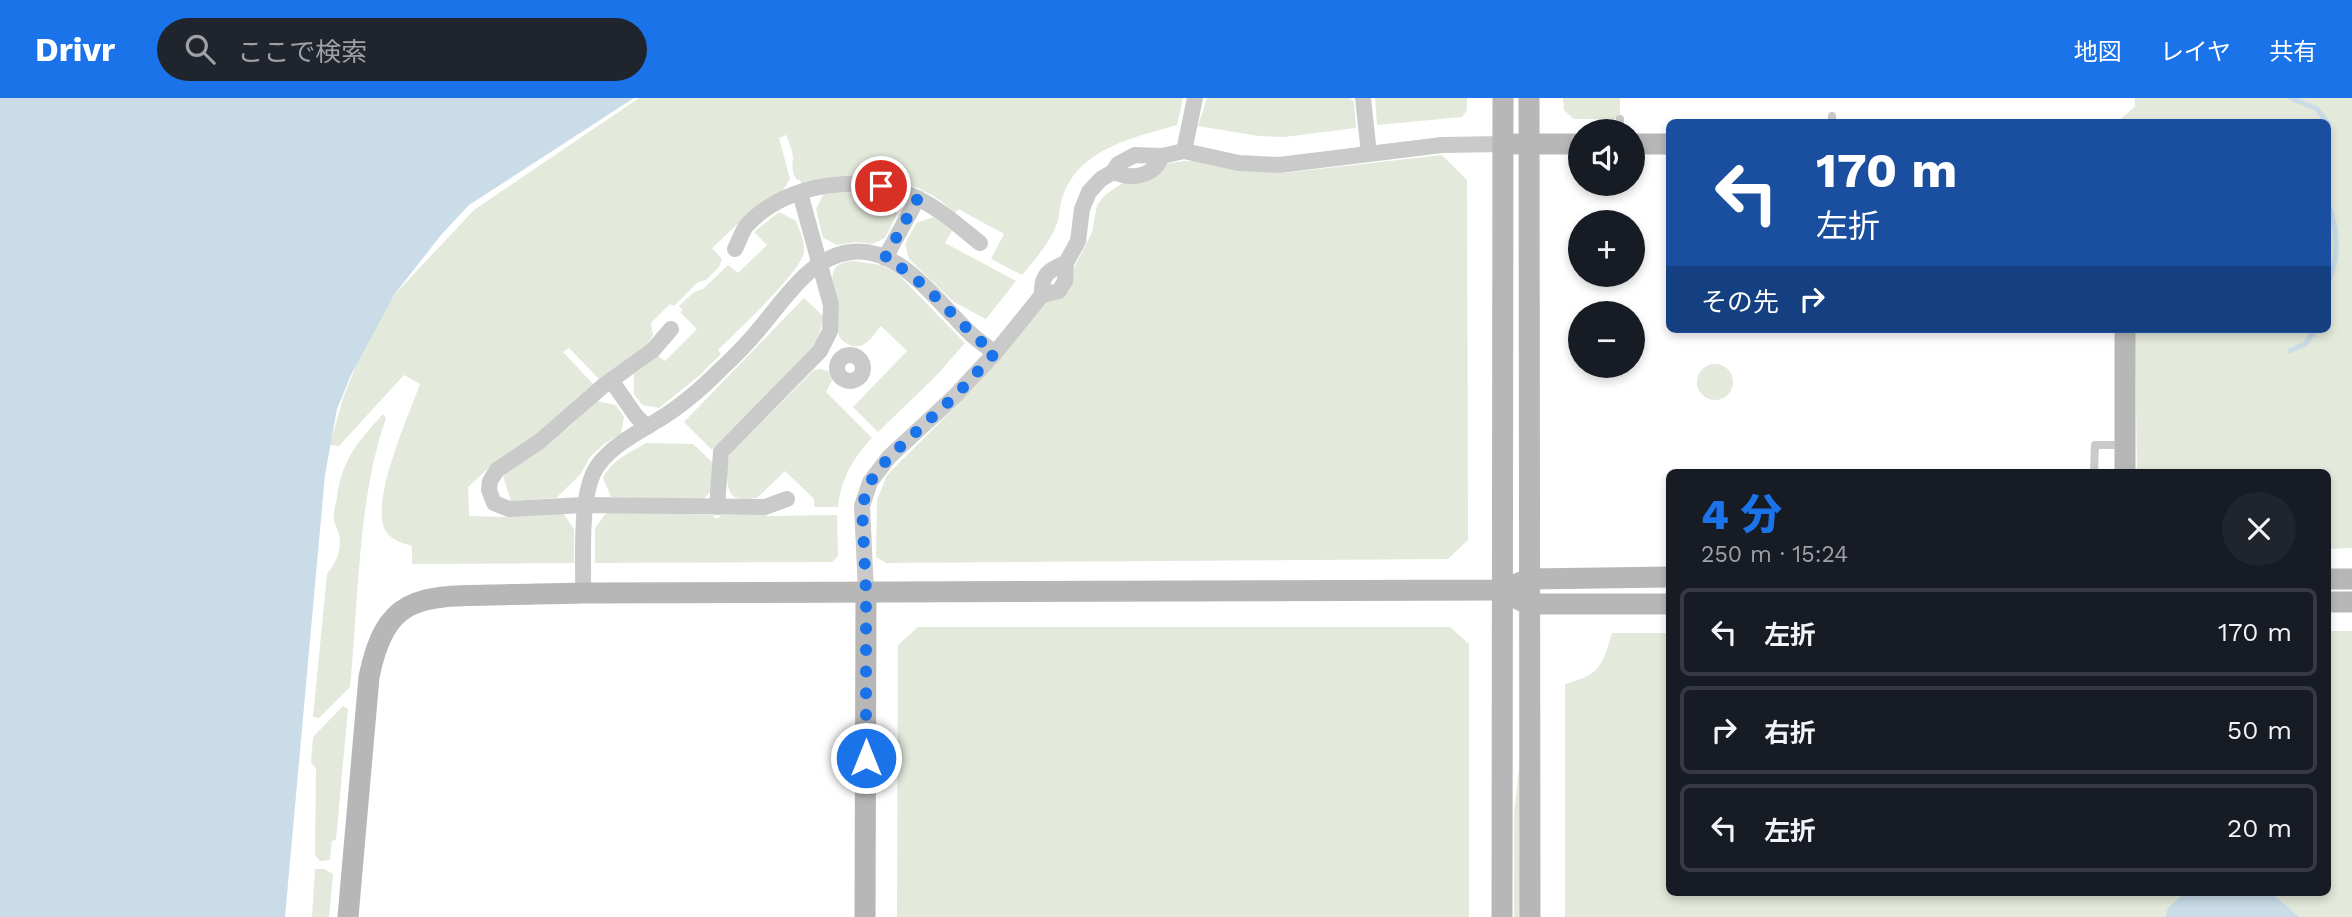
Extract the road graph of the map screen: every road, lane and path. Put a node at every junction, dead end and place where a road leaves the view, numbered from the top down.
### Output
1 (1195, 98) edge
2 (1363, 98) edge
3 (1503, 98) edge
4 (1529, 98) edge
5 (1503, 144) junction
6 (1529, 144) junction
7 (1568, 144) edge
8 (1645, 144) edge
9 (1666, 144) edge
10 (1184, 151) junction
11 (1369, 154) junction
12 (800, 192) junction
13 (918, 198) junction
14 (980, 243) dead end
15 (735, 249) dead end
16 (885, 258) junction
17 (818, 264) junction
18 (671, 329) dead end
19 (2125, 333) edge
20 (820, 351) junction
21 (995, 353) junction
22 (839, 361) dead end
23 (611, 380) junction
24 (647, 426) junction
25 (2125, 445) junction
26 (2095, 469) edge
27 (2125, 469) edge
28 (787, 499) dead end
29 (584, 505) junction
30 (717, 507) junction
31 (1666, 578) edge
32 (1529, 579) junction
33 (2331, 579) edge
34 (2352, 579) edge
35 (1502, 590) junction
36 (866, 592) junction
37 (583, 593) junction
38 (2331, 602) edge
39 (2352, 602) edge
40 (1528, 604) junction
41 (1666, 604) edge
42 (348, 917) edge
43 (865, 917) edge
44 (1502, 917) edge
45 (1530, 917) edge

1 - 10 street
2 - 11 street
3 - 5 street
4 - 6 street
5 - 6 street
5 - 11 street
5 - 35 street
6 - 7 street
6 - 32 street
8 - 9 street
10 - 11 street
10 - 21 street
12 - 13 street
12 - 15 street
12 - 17 street
13 - 14 street
13 - 16 street
16 - 17 street
16 - 21 street
17 - 20 street
17 - 24 street
18 - 23 street
19 - 25 street
20 - 22 street
20 - 30 street
21 - 36 street
23 - 24 street
23 - 29 street
24 - 29 street
25 - 26 lane
25 - 27 street
28 - 30 street
29 - 30 street
29 - 37 street
31 - 32 street
32 - 35 street
32 - 40 street
33 - 34 street
35 - 36 street
35 - 40 street
35 - 44 street
36 - 37 street
36 - 43 street
37 - 42 street
38 - 39 street
40 - 41 street
40 - 45 street

